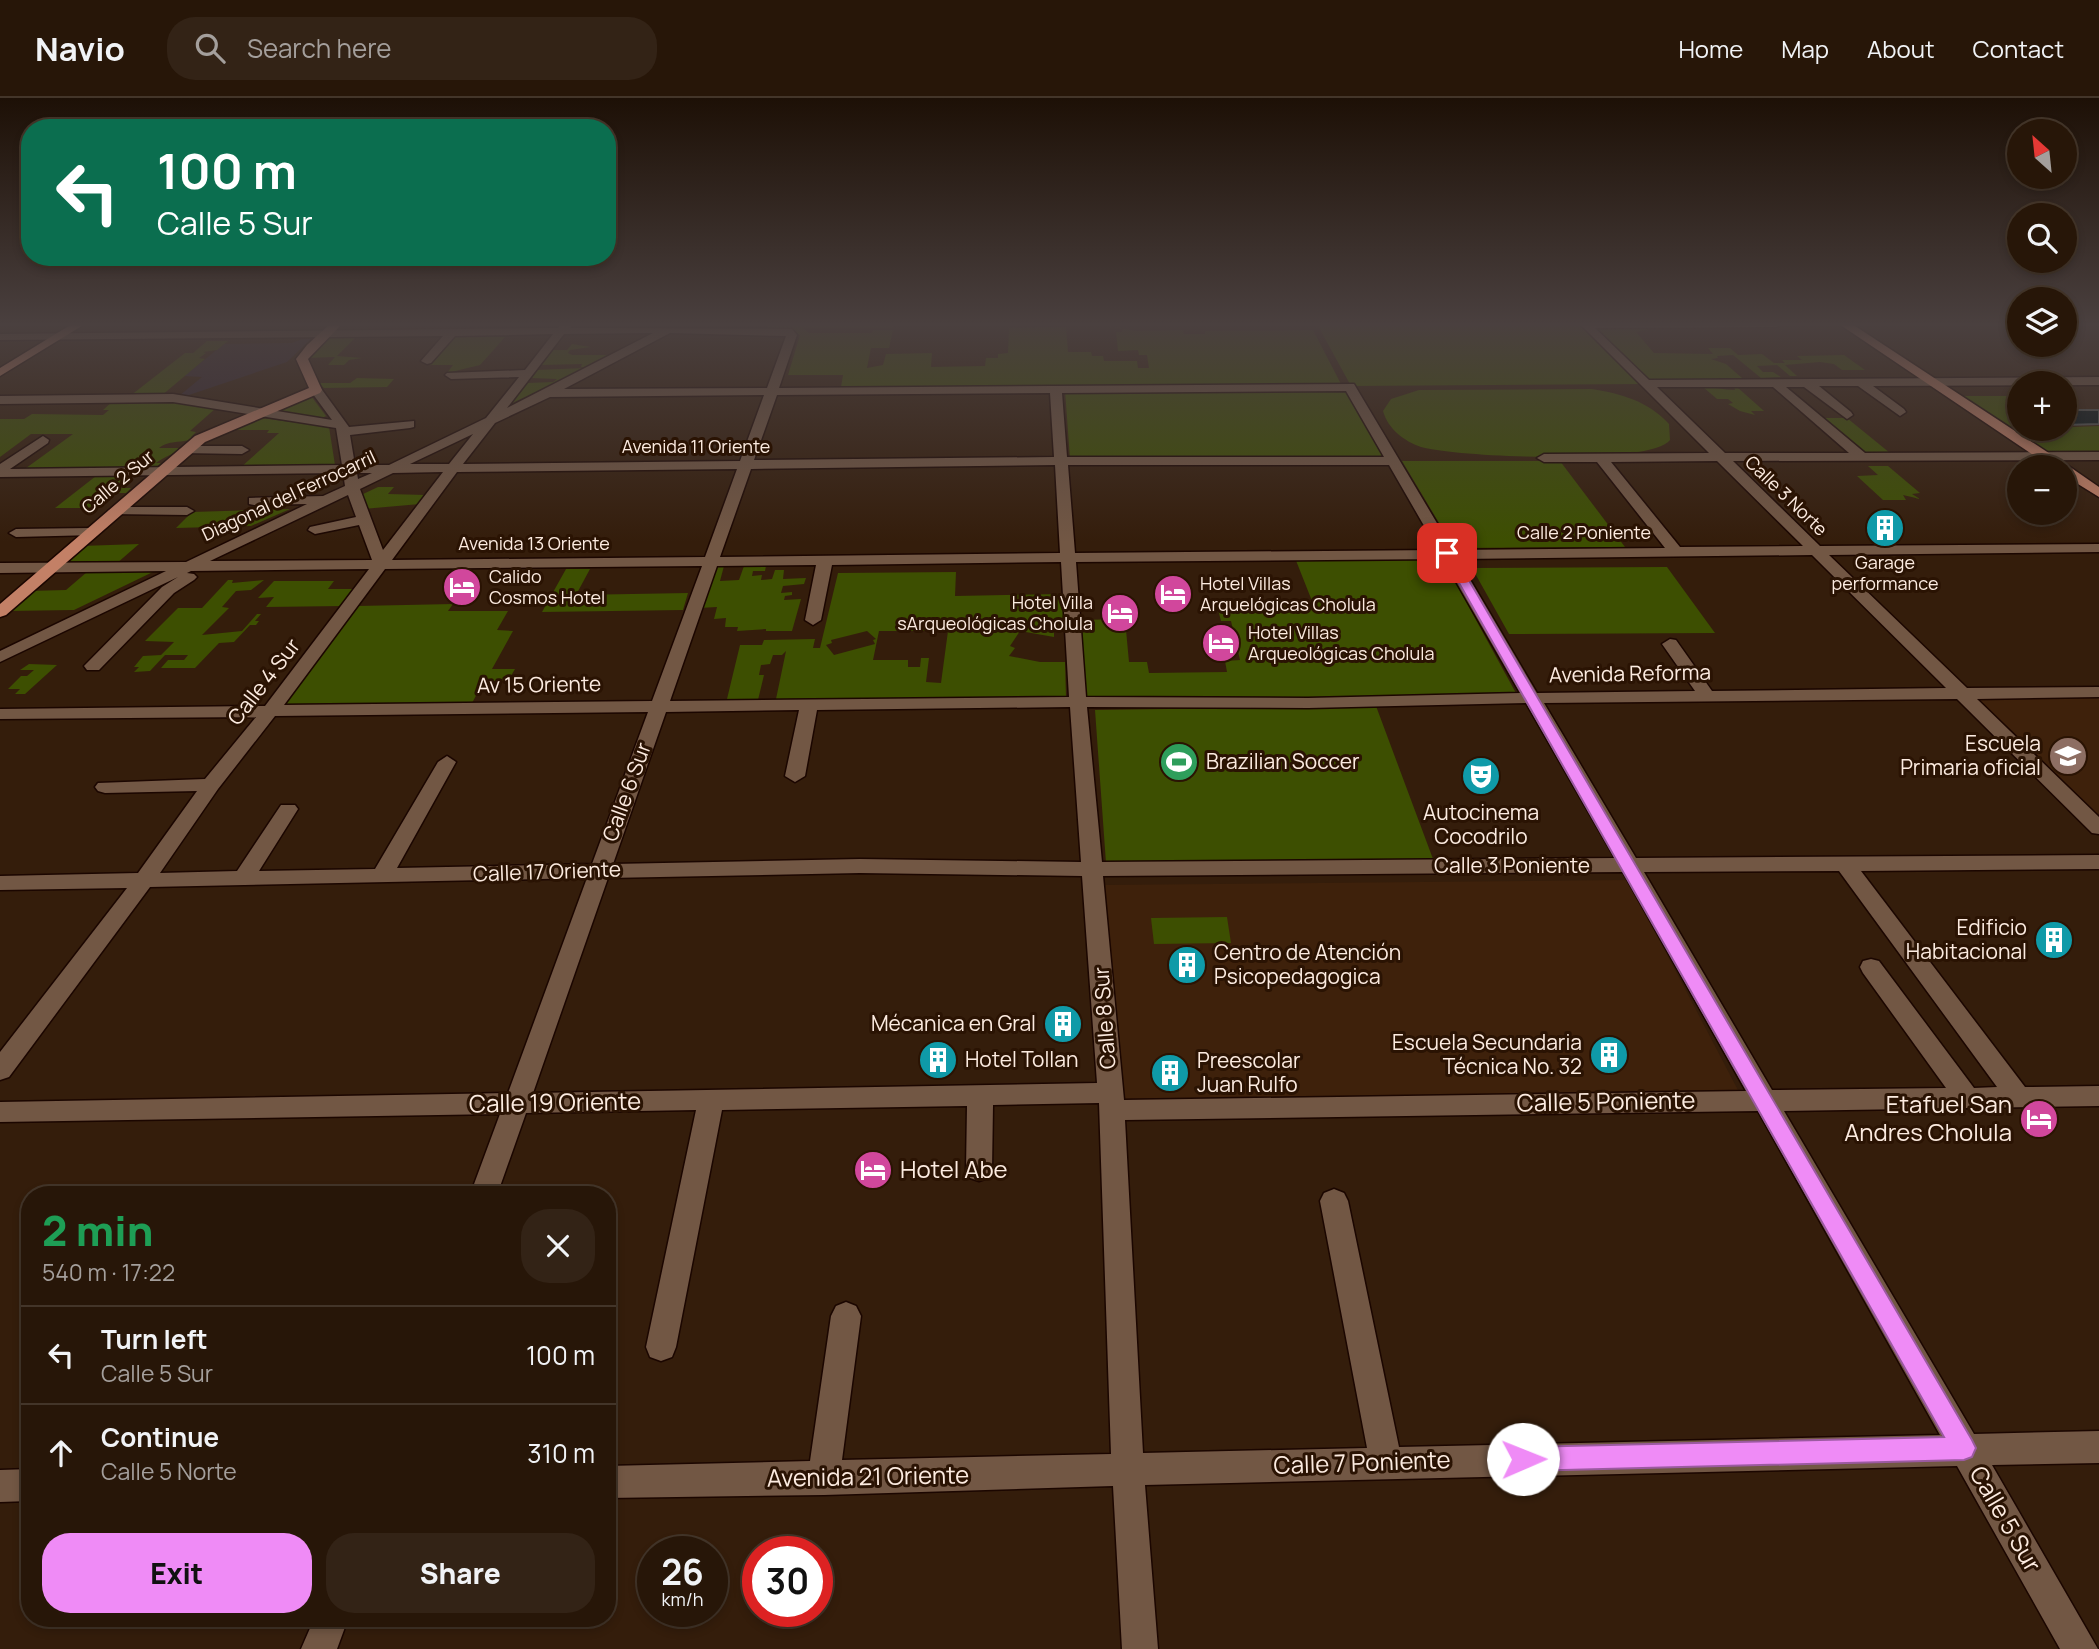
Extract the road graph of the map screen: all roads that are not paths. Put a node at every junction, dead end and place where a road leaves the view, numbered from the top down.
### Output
1 (302, 396) edge
2 (321, 396) edge
3 (511, 396) edge
4 (541, 396) edge
5 (771, 396) edge
6 (1057, 396) edge
7 (1355, 396) edge
8 (1659, 396) edge
9 (1790, 396) edge
10 (1824, 396) edge
11 (1879, 396) edge
12 (1954, 396) edge
13 (0, 400) edge
14 (1900, 412) dead end
15 (264, 413) junction
16 (1847, 415) dead end
17 (494, 418) junction
18 (411, 424) dead end
19 (343, 428) junction
20 (43, 440) dead end
21 (186, 450) junction
22 (242, 450) dead end
23 (2042, 455) edge
24 (1717, 456) junction
25 (1861, 456) junction
26 (2007, 456) edge
27 (2077, 456) edge
28 (2099, 456) edge
29 (1544, 458) dead end
30 (1601, 458) junction
31 (1062, 461) junction
32 (1393, 461) junction
33 (744, 466) junction
34 (348, 468) junction
35 (393, 468) junction
36 (453, 468) junction
37 (160, 472) junction
38 (2, 478) edge
39 (2077, 478) edge
40 (352, 486) junction
41 (2099, 493) edge
42 (325, 499) junction
43 (254, 500) dead end
44 (115, 511) junction
45 (187, 511) dead end
46 (362, 520) junction
47 (315, 530) dead end
48 (90, 532) junction
49 (16, 533) dead end
50 (2099, 548) edge
51 (1813, 550) junction
52 (1675, 551) junction
53 (1447, 553) junction
54 (1069, 558) junction
55 (825, 560) junction
56 (710, 562) junction
57 (381, 564) junction
58 (214, 565) junction
59 (50, 567) junction
60 (186, 567) junction
61 (0, 568) edge
62 (0, 612) edge
63 (813, 620) dead end
64 (1670, 644) dead end
65 (0, 657) edge
66 (93, 666) dead end
67 (2099, 692) edge
68 (1962, 693) junction
69 (1707, 696) junction
70 (1530, 698) junction
71 (1078, 702) junction
72 (809, 705) junction
73 (659, 706) junction
74 (271, 710) junction
75 (0, 714) edge
76 (447, 762) dead end
77 (795, 776) dead end
78 (211, 785) junction
79 (105, 787) dead end
80 (289, 809) dead end
81 (2099, 828) edge
82 (2099, 862) edge
83 (1845, 864) junction
84 (1630, 866) junction
85 (1093, 869) junction
86 (599, 870) junction
87 (381, 877) junction
88 (243, 879) junction
89 (143, 881) junction
90 (0, 883) edge
91 (1871, 967) dead end
92 (0, 1070) edge
93 (980, 1096) junction
94 (2099, 1096) edge
95 (1967, 1097) junction
96 (2018, 1097) junction
97 (1765, 1100) junction
98 (711, 1101) junction
99 (1111, 1101) junction
100 (516, 1104) junction
101 (0, 1112) edge
102 (979, 1170) dead end
103 (487, 1186) edge
104 (1334, 1201) dead end
105 (846, 1316) dead end
106 (661, 1347) dead end
107 (2099, 1447) edge
108 (1964, 1448) junction
109 (1386, 1462) junction
110 (1128, 1471) junction
111 (824, 1479) junction
112 (616, 1482) edge
113 (0, 1486) edge
114 (21, 1486) edge
115 (328, 1627) edge
116 (319, 1649) edge
117 (1140, 1649) edge
118 (2080, 1649) edge

1 - 15 main road, Calle 2 Sur
2 - 19 street
3 - 17 street, Calle 4 Sur
4 - 17 street, Diagonal del Ferrocarril
5 - 33 street, Calle 6 Sur
6 - 31 street, Calle 8 Sur
7 - 32 street, Calle 5 Sur
8 - 24 street, Calle 3 Norte
9 - 25 street
10 - 16 street
11 - 14 street
12 - 23 main road
13 - 15 street
15 - 19 street
15 - 21 main road, Calle 2 Sur
17 - 35 street, Diagonal del Ferrocarril
17 - 36 street, Calle 4 Sur
18 - 19 street
19 - 34 street
20 - 38 street
21 - 22 street
21 - 37 main road, Calle 2 Sur
24 - 25 street
24 - 30 street
24 - 51 street, Calle 3 Norte
25 - 26 street
27 - 28 street
29 - 30 street
30 - 52 street
31 - 32 street, Avenida 11 Oriente
31 - 33 street, Avenida 11 Oriente
31 - 54 street, Calle 8 Sur
32 - 53 street, Calle 5 Sur
33 - 36 street, Avenida 11 Oriente
33 - 56 street, Calle 6 Sur
34 - 35 street, Avenida 11 Oriente
34 - 37 street, Avenida 11 Oriente
34 - 40 street
35 - 36 street, Avenida 11 Oriente
35 - 40 street, Diagonal del Ferrocarril
36 - 57 street, Calle 4 Sur
37 - 38 street, Avenida 11 Oriente
37 - 44 main road, Calle 2 Sur
39 - 41 main road
40 - 42 street, Diagonal del Ferrocarril
40 - 46 street
42 - 43 street
42 - 60 street, Diagonal del Ferrocarril
44 - 45 street
44 - 48 main road, Calle 2 Sur
46 - 47 street
46 - 57 street
48 - 49 street
48 - 59 main road, Calle 2 Sur
50 - 51 street, Calle 2 Poniente
51 - 52 street, Calle 2 Poniente
51 - 68 street, Calle 3 Norte
52 - 53 street, Calle 2 Poniente
53 - 54 street, Calle 2 Poniente
53 - 70 street, Calle 5 Sur
54 - 55 street, Avenida 13 Oriente
54 - 71 street, Calle 8 Sur
55 - 56 street, Avenida 13 Oriente
55 - 63 street
56 - 57 street, Avenida 13 Oriente
56 - 73 street, Calle 6 Sur
57 - 58 street, Avenida 13 Oriente
57 - 74 street, Calle 4 Sur
58 - 60 street, Avenida 13 Oriente
58 - 66 street
59 - 60 street, Avenida 13 Oriente
59 - 61 street, Avenida 13 Oriente
59 - 62 main road, Calle 2 Sur
60 - 65 street, Diagonal del Ferrocarril
64 - 69 street
67 - 68 street, Avenida Reforma
68 - 69 street, Avenida Reforma
68 - 81 street, Calle 3 Norte
69 - 70 street, Avenida Reforma
70 - 71 street, Avenida Reforma
70 - 84 street, Calle 5 Sur
71 - 72 street, Av 15 Oriente
71 - 85 street, Calle 8 Sur
72 - 73 street, Av 15 Oriente
72 - 77 street
73 - 74 street, Av 15 Oriente
73 - 86 street, Calle 6 Sur
74 - 75 street, Av 15 Oriente
74 - 78 street, Calle 4 Sur
76 - 87 street
78 - 79 street
78 - 89 street, Calle 4 Sur
80 - 88 street
82 - 83 street, Calle 3 Poniente
83 - 84 street, Calle 3 Poniente
83 - 96 street
84 - 85 street, Calle 3 Poniente
84 - 97 street, Calle 5 Sur
85 - 86 street, Calle 17 Oriente
85 - 99 street, Calle 8 Sur
86 - 87 street, Calle 17 Oriente
86 - 100 street, Calle 6 Sur
87 - 88 street, Calle 17 Oriente
88 - 89 street, Calle 17 Oriente
89 - 90 street, Calle 17 Oriente
89 - 92 street, Calle 4 Sur
91 - 95 street
93 - 98 street, Calle 19 Oriente
93 - 99 street, Calle 19 Oriente
93 - 102 street
94 - 96 street, Calle 5 Poniente
95 - 96 street, Calle 5 Poniente
95 - 97 street, Calle 5 Poniente
97 - 99 street, Calle 5 Poniente
97 - 108 street, Calle 5 Sur
98 - 100 street, Calle 19 Oriente
98 - 106 street
99 - 110 street, Calle 8 Sur
100 - 101 street, Calle 19 Oriente
100 - 103 street, Calle 6 Sur
104 - 109 street
105 - 111 street
107 - 108 street, Calle 7 Poniente
108 - 109 street, Calle 7 Poniente
108 - 118 street, Calle 5 Sur
109 - 110 street, Calle 7 Poniente
110 - 111 street, Avenida 21 Oriente
110 - 117 street, Calle 8 Sur
111 - 112 street, Avenida 21 Oriente
113 - 114 street
115 - 116 street

